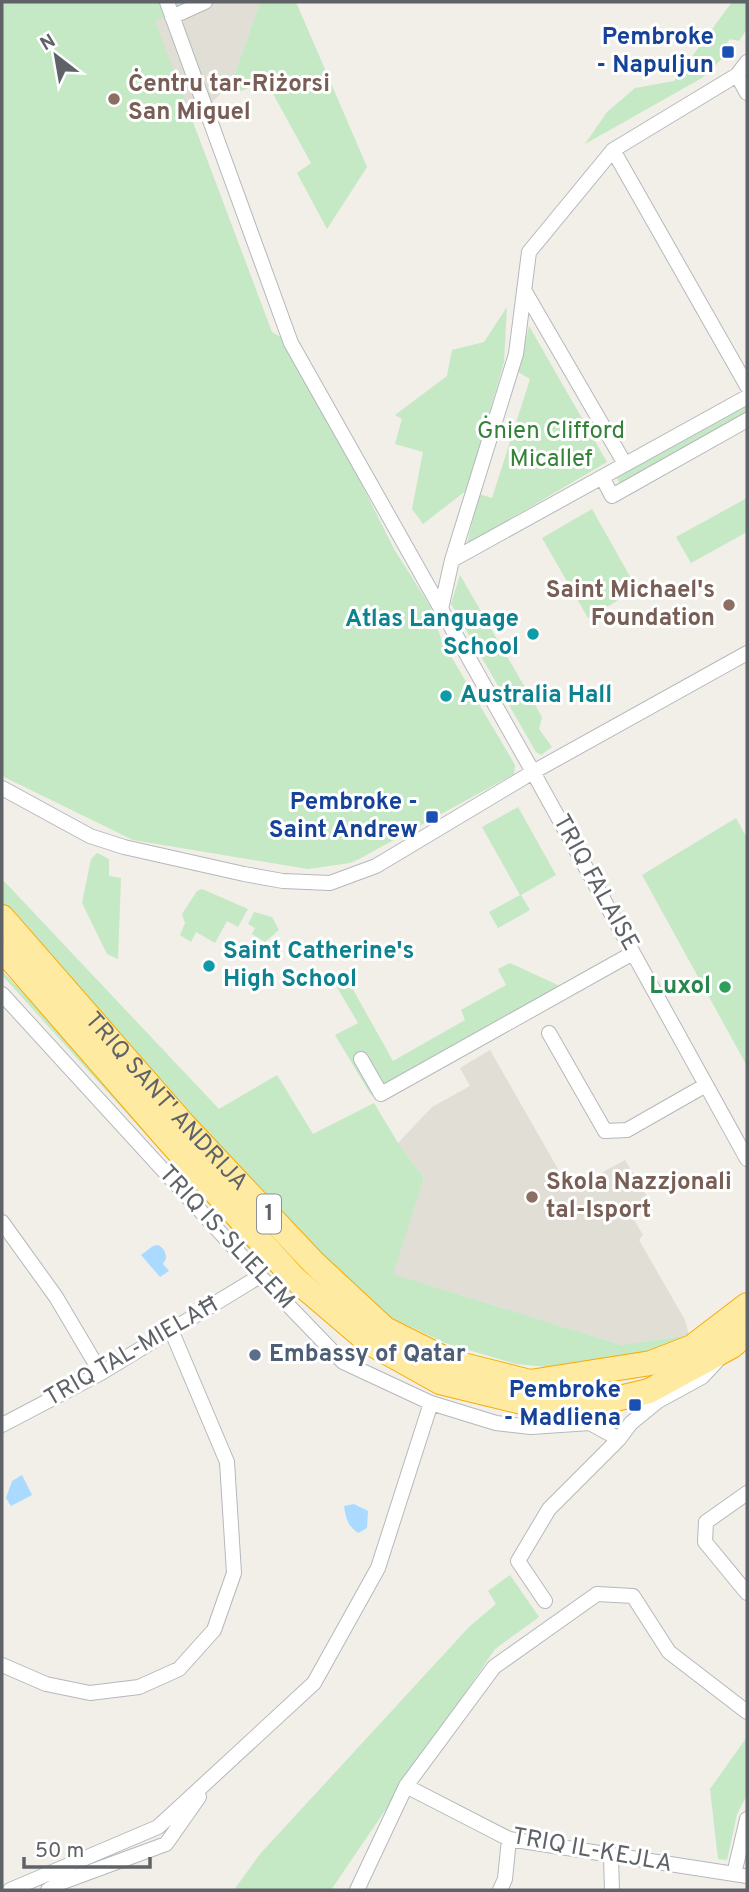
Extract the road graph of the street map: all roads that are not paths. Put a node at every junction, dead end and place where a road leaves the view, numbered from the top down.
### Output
1 (167, 2) edge
2 (205, 2) edge
3 (172, 17) junction
4 (747, 62) edge
5 (737, 75) junction
6 (747, 93) edge
7 (613, 150) junction
8 (524, 290) junction
9 (747, 386) edge
10 (747, 397) edge
11 (747, 420) edge
12 (625, 464) junction
13 (602, 477) junction
14 (452, 560) junction
15 (441, 609) junction
16 (747, 653) edge
17 (533, 772) junction
18 (2, 788) edge
19 (2, 918) edge
20 (2, 949) edge
21 (633, 953) junction
22 (2, 993) edge
23 (549, 1032) dead end
24 (361, 1059) dead end
25 (706, 1085) junction
26 (747, 1159) edge
27 (2, 1222) edge
28 (260, 1276) junction
29 (747, 1305) edge
30 (172, 1332) junction
31 (740, 1339) edge
32 (101, 1373) junction
33 (607, 1401) junction
34 (431, 1403) junction
35 (590, 1423) junction
36 (2, 1425) edge
37 (619, 1439) junction
38 (747, 1493) edge
39 (747, 1593) edge
40 (545, 1601) dead end
41 (2, 1665) edge
42 (747, 1712) edge
43 (208, 1783) junction
44 (406, 1786) junction
45 (747, 1819) edge
46 (509, 1839) junction
47 (611, 1857) junction
48 (741, 1875) edge
49 (10, 1890) edge
50 (48, 1890) edge
51 (357, 1890) edge
52 (500, 1890) edge
53 (612, 1890) edge

1 - 3 street, TRIQ FALAISE
2 - 3 street
3 - 15 street, TRIQ FALAISE
4 - 5 street
5 - 6 street
5 - 7 street
7 - 8 street
7 - 9 street
8 - 12 street
8 - 14 street
10 - 12 street
11 - 13 street
12 - 13 street
13 - 14 street
14 - 15 street
15 - 17 street, TRIQ FALAISE
16 - 17 street
17 - 18 street
17 - 21 street, TRIQ FALAISE
19 - 29 highway, TRIQ SANT' ANDRIJA / 1
20 - 33 highway, TRIQ SANT' ANDRIJA / 1
21 - 24 street
21 - 25 street, TRIQ FALAISE
22 - 28 street, TRIQ IS-SLIELEM
23 - 25 street
25 - 26 street, TRIQ FALAISE
27 - 32 street
28 - 30 street, TRIQ TAL-MIELAĦ
28 - 34 street, TRIQ IS-SLIELEM
30 - 32 street, TRIQ TAL-MIELAĦ
30 - 41 street
31 - 33 highway, TRIQ SANT' ANDRIJA / 1
31 - 37 street
32 - 36 street, TRIQ TAL-MIELAĦ
33 - 35 street
34 - 35 street, TRIQ IS-SLIELEM
34 - 43 street
35 - 37 street
37 - 40 street
38 - 39 street
42 - 44 street
43 - 49 street
43 - 50 street
44 - 46 street, TRIQ IL-KEJLA
44 - 51 street
45 - 48 street
46 - 47 street, TRIQ IL-KEJLA
46 - 52 street
47 - 48 street, TRIQ IL-KEJLA
47 - 53 street

